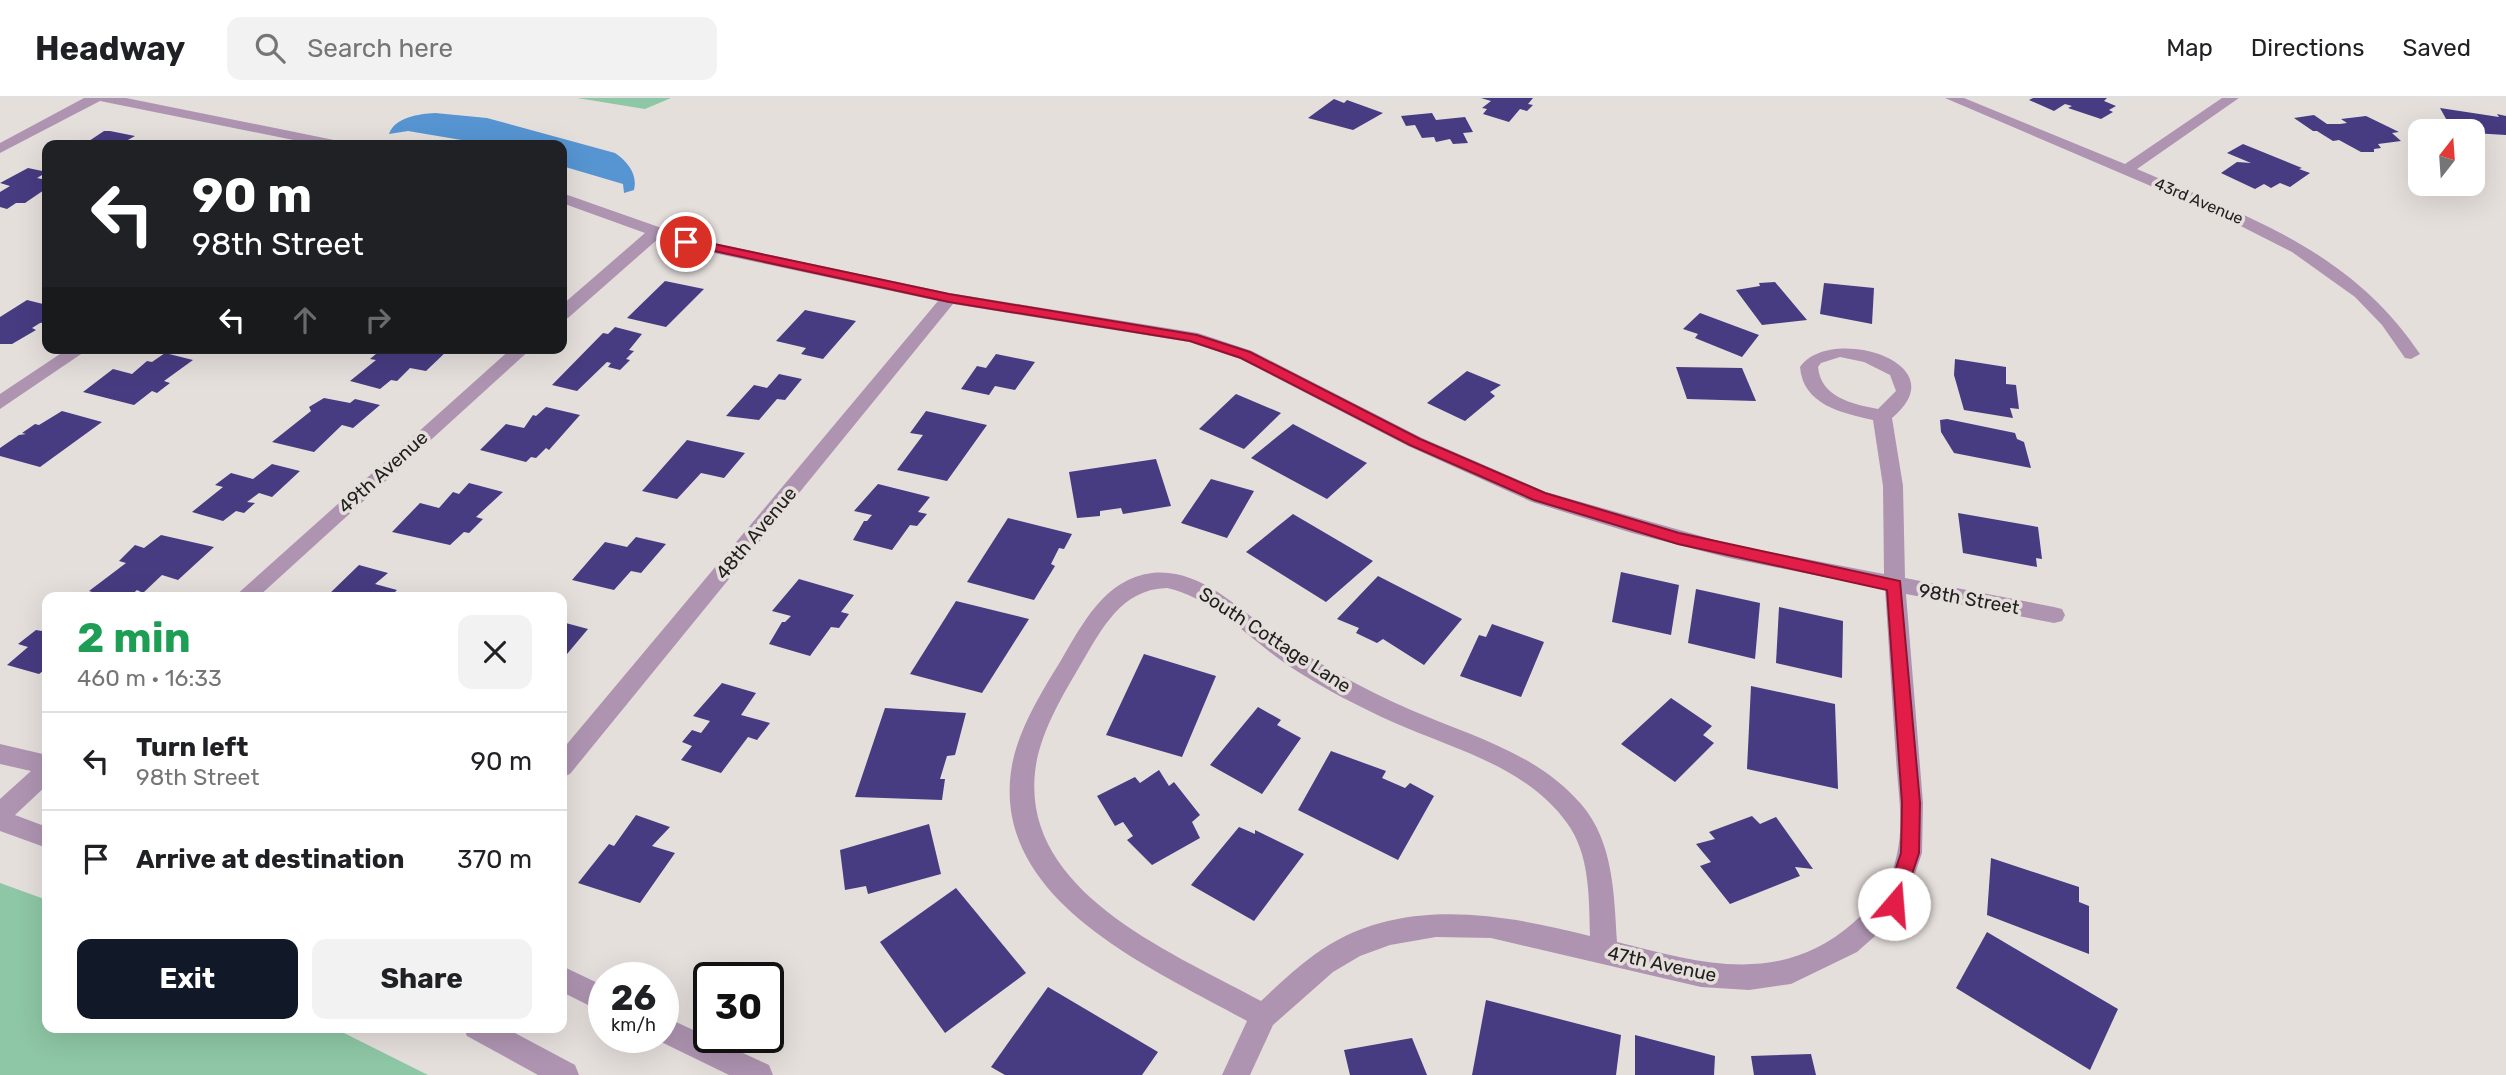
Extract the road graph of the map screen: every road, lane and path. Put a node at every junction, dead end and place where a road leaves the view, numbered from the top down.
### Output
1 (95, 98) edge
2 (105, 98) edge
3 (1952, 98) edge
4 (2232, 98) edge
5 (314, 140) edge
6 (0, 149) edge
7 (2126, 170) junction
8 (567, 200) edge
9 (655, 233) junction
10 (949, 298) junction
11 (567, 310) edge
12 (72, 354) edge
13 (516, 354) edge
14 (2411, 354) dead end
15 (0, 403) edge
16 (1882, 416) junction
17 (1895, 585) junction
18 (250, 592) edge
19 (2054, 615) dead end
20 (0, 754) edge
21 (567, 761) edge
22 (42, 764) edge
23 (42, 776) edge
24 (0, 814) edge
25 (0, 820) edge
26 (42, 836) edge
27 (1604, 952) junction
28 (567, 981) edge
29 (588, 992) edge
30 (1263, 1016) junction
31 (488, 1033) edge
32 (679, 1036) edge
33 (565, 1075) edge
34 (759, 1075) edge
35 (1236, 1075) edge

1 - 6 street
2 - 5 street
3 - 7 street, 43rd Avenue
4 - 7 street
7 - 14 street, 43rd Avenue
8 - 9 street, 98th Street
9 - 10 street, 98th Street
9 - 11 street
10 - 17 street, 98th Street
10 - 21 street, 48th Avenue
12 - 15 street
13 - 18 street, 49th Avenue
16 - 16 street
16 - 17 street, 47th Avenue
17 - 19 street, 98th Street
17 - 27 street, 47th Avenue
20 - 22 street
23 - 24 street
25 - 26 street
27 - 30 street, 47th Avenue
27 - 30 street, South Cottage Lane
28 - 29 street
30 - 35 street, 47th Avenue
31 - 33 street
32 - 34 street

